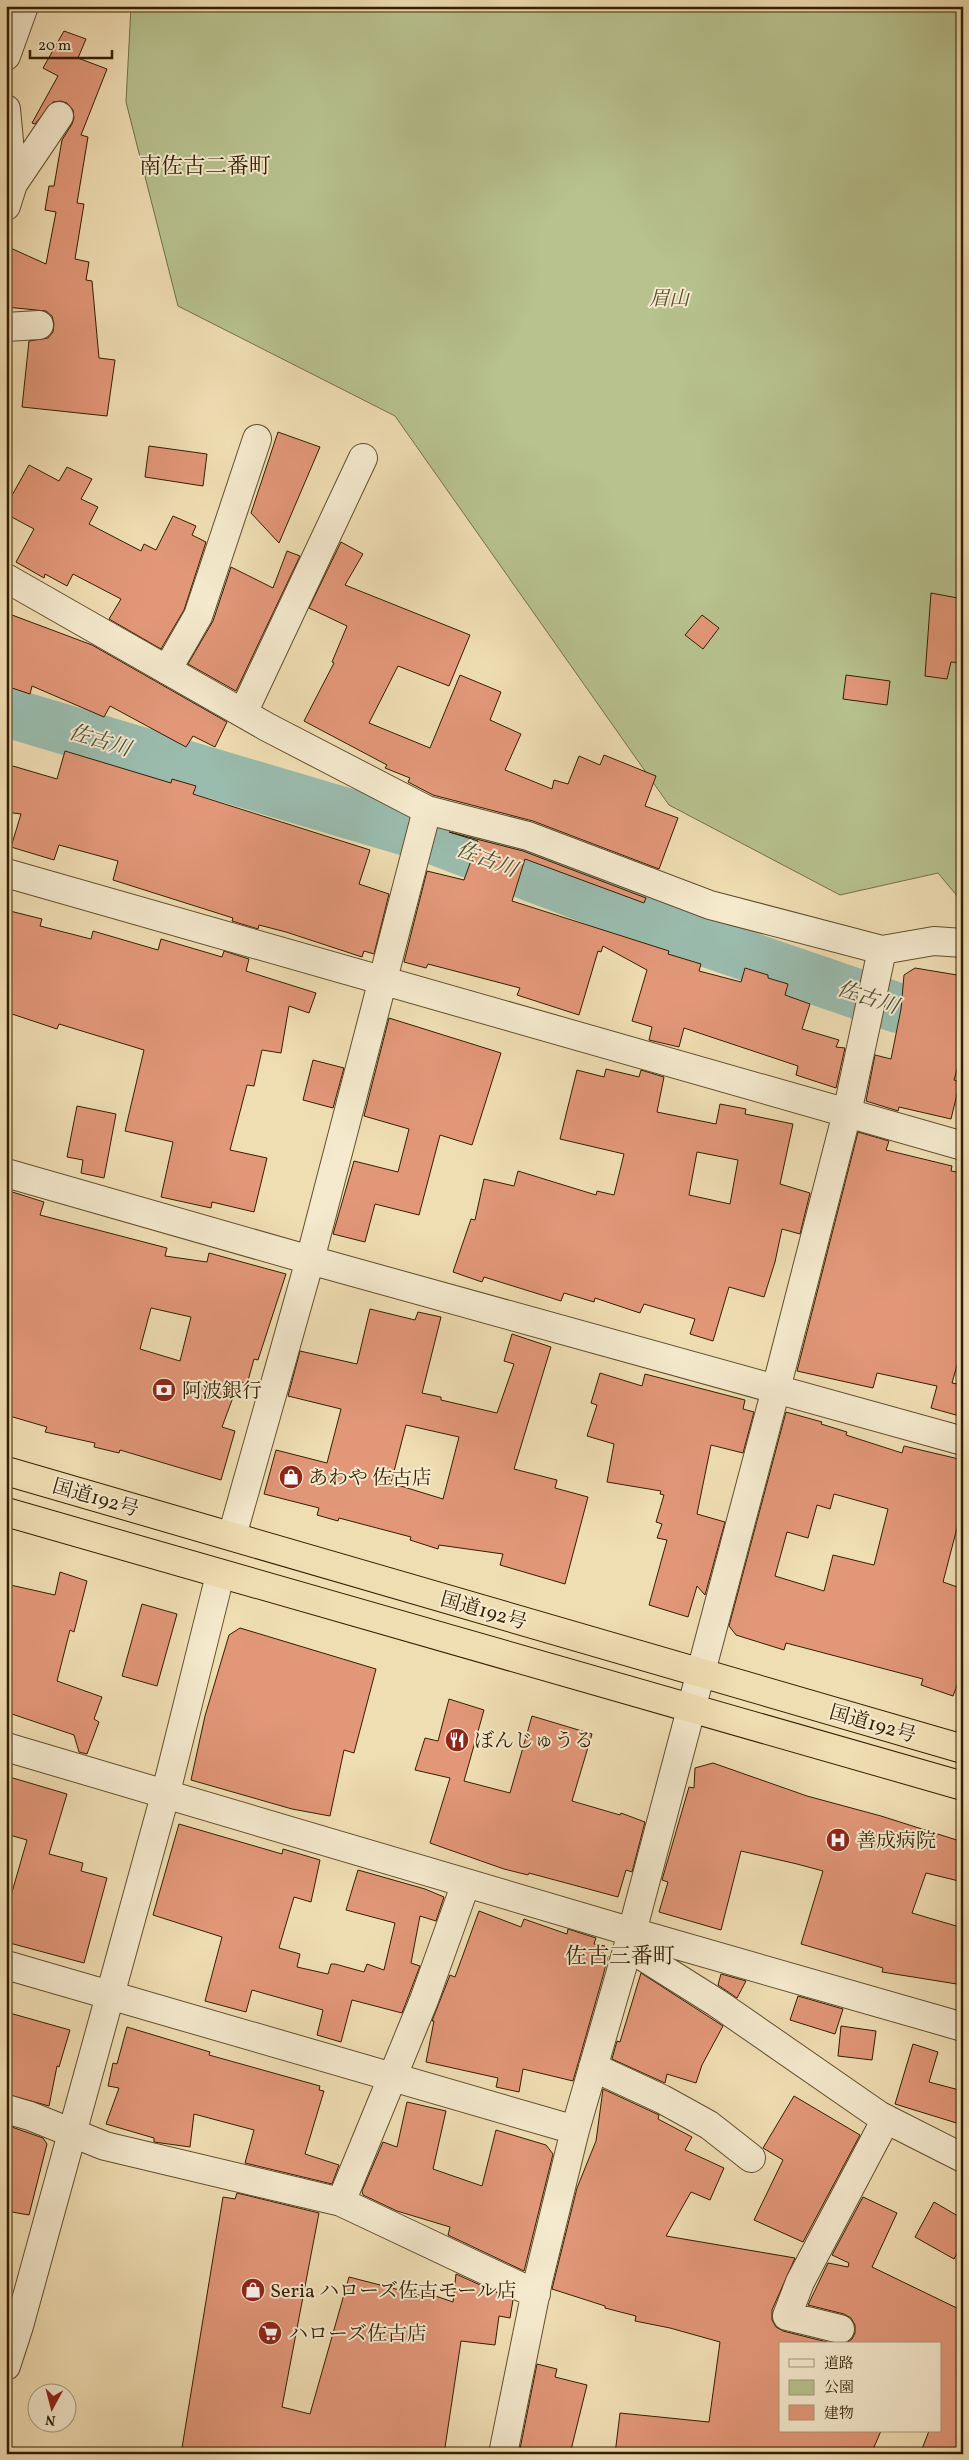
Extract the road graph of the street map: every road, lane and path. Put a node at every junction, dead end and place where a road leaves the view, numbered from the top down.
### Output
1 (24, 6) edge
2 (6, 56) edge
3 (6, 109) edge
4 (59, 116) dead end
5 (10, 195) edge
6 (39, 325) dead end
7 (6, 327) edge
8 (257, 439) dead end
9 (363, 458) dead end
10 (7, 580) edge
11 (168, 670) junction
12 (243, 713) junction
13 (424, 819) junction
14 (6, 873) edge
15 (963, 943) edge
16 (882, 950) junction
17 (384, 980) junction
18 (847, 1113) junction
19 (963, 1146) edge
20 (6, 1173) edge
21 (310, 1260) junction
22 (776, 1389) junction
23 (963, 1441) edge
24 (6, 1470) edge
25 (6, 1512) edge
26 (232, 1536) junction
27 (220, 1575) junction
28 (700, 1673) junction
29 (690, 1709) junction
30 (6, 1747) edge
31 (963, 1749) edge
32 (963, 1786) edge
33 (166, 1792) junction
34 (466, 1883) junction
35 (630, 1940) junction
36 (6, 1965) edge
37 (108, 1994) junction
38 (963, 2027) edge
39 (593, 2068) junction
40 (392, 2078) junction
41 (6, 2109) edge
42 (886, 2119) junction
43 (575, 2130) junction
44 (72, 2133) junction
45 (751, 2158) dead end
46 (963, 2158) edge
47 (341, 2202) junction
48 (536, 2294) junction
49 (13, 2324) edge
50 (840, 2329) dead end
51 (6, 2366) edge
52 (502, 2454) edge

1 - 2 street
3 - 5 street
4 - 5 street
6 - 7 street
8 - 11 street
9 - 12 street
10 - 11 street
11 - 12 street
12 - 13 street
13 - 16 street
13 - 17 street
14 - 17 street
15 - 16 street
16 - 18 street
17 - 18 street
17 - 21 street
18 - 19 street
18 - 22 street
20 - 21 street
21 - 22 street
21 - 26 street
22 - 23 street
22 - 28 street
24 - 26 highway, 国道192号
25 - 27 highway, 国道192号
26 - 28 highway, 国道192号
27 - 29 highway, 国道192号
27 - 33 street
28 - 29 street
28 - 31 highway, 国道192号
29 - 32 highway, 国道192号
29 - 35 street
30 - 33 street
33 - 34 street
33 - 37 street
34 - 35 street
34 - 40 street
35 - 38 street
35 - 39 street
35 - 42 street
36 - 37 street
37 - 40 street
37 - 44 street
39 - 43 street
39 - 45 street
40 - 43 street
40 - 47 street
41 - 44 street
42 - 46 street
42 - 50 street
43 - 48 street
44 - 47 street
44 - 49 street
47 - 48 street
48 - 52 street
49 - 51 street

